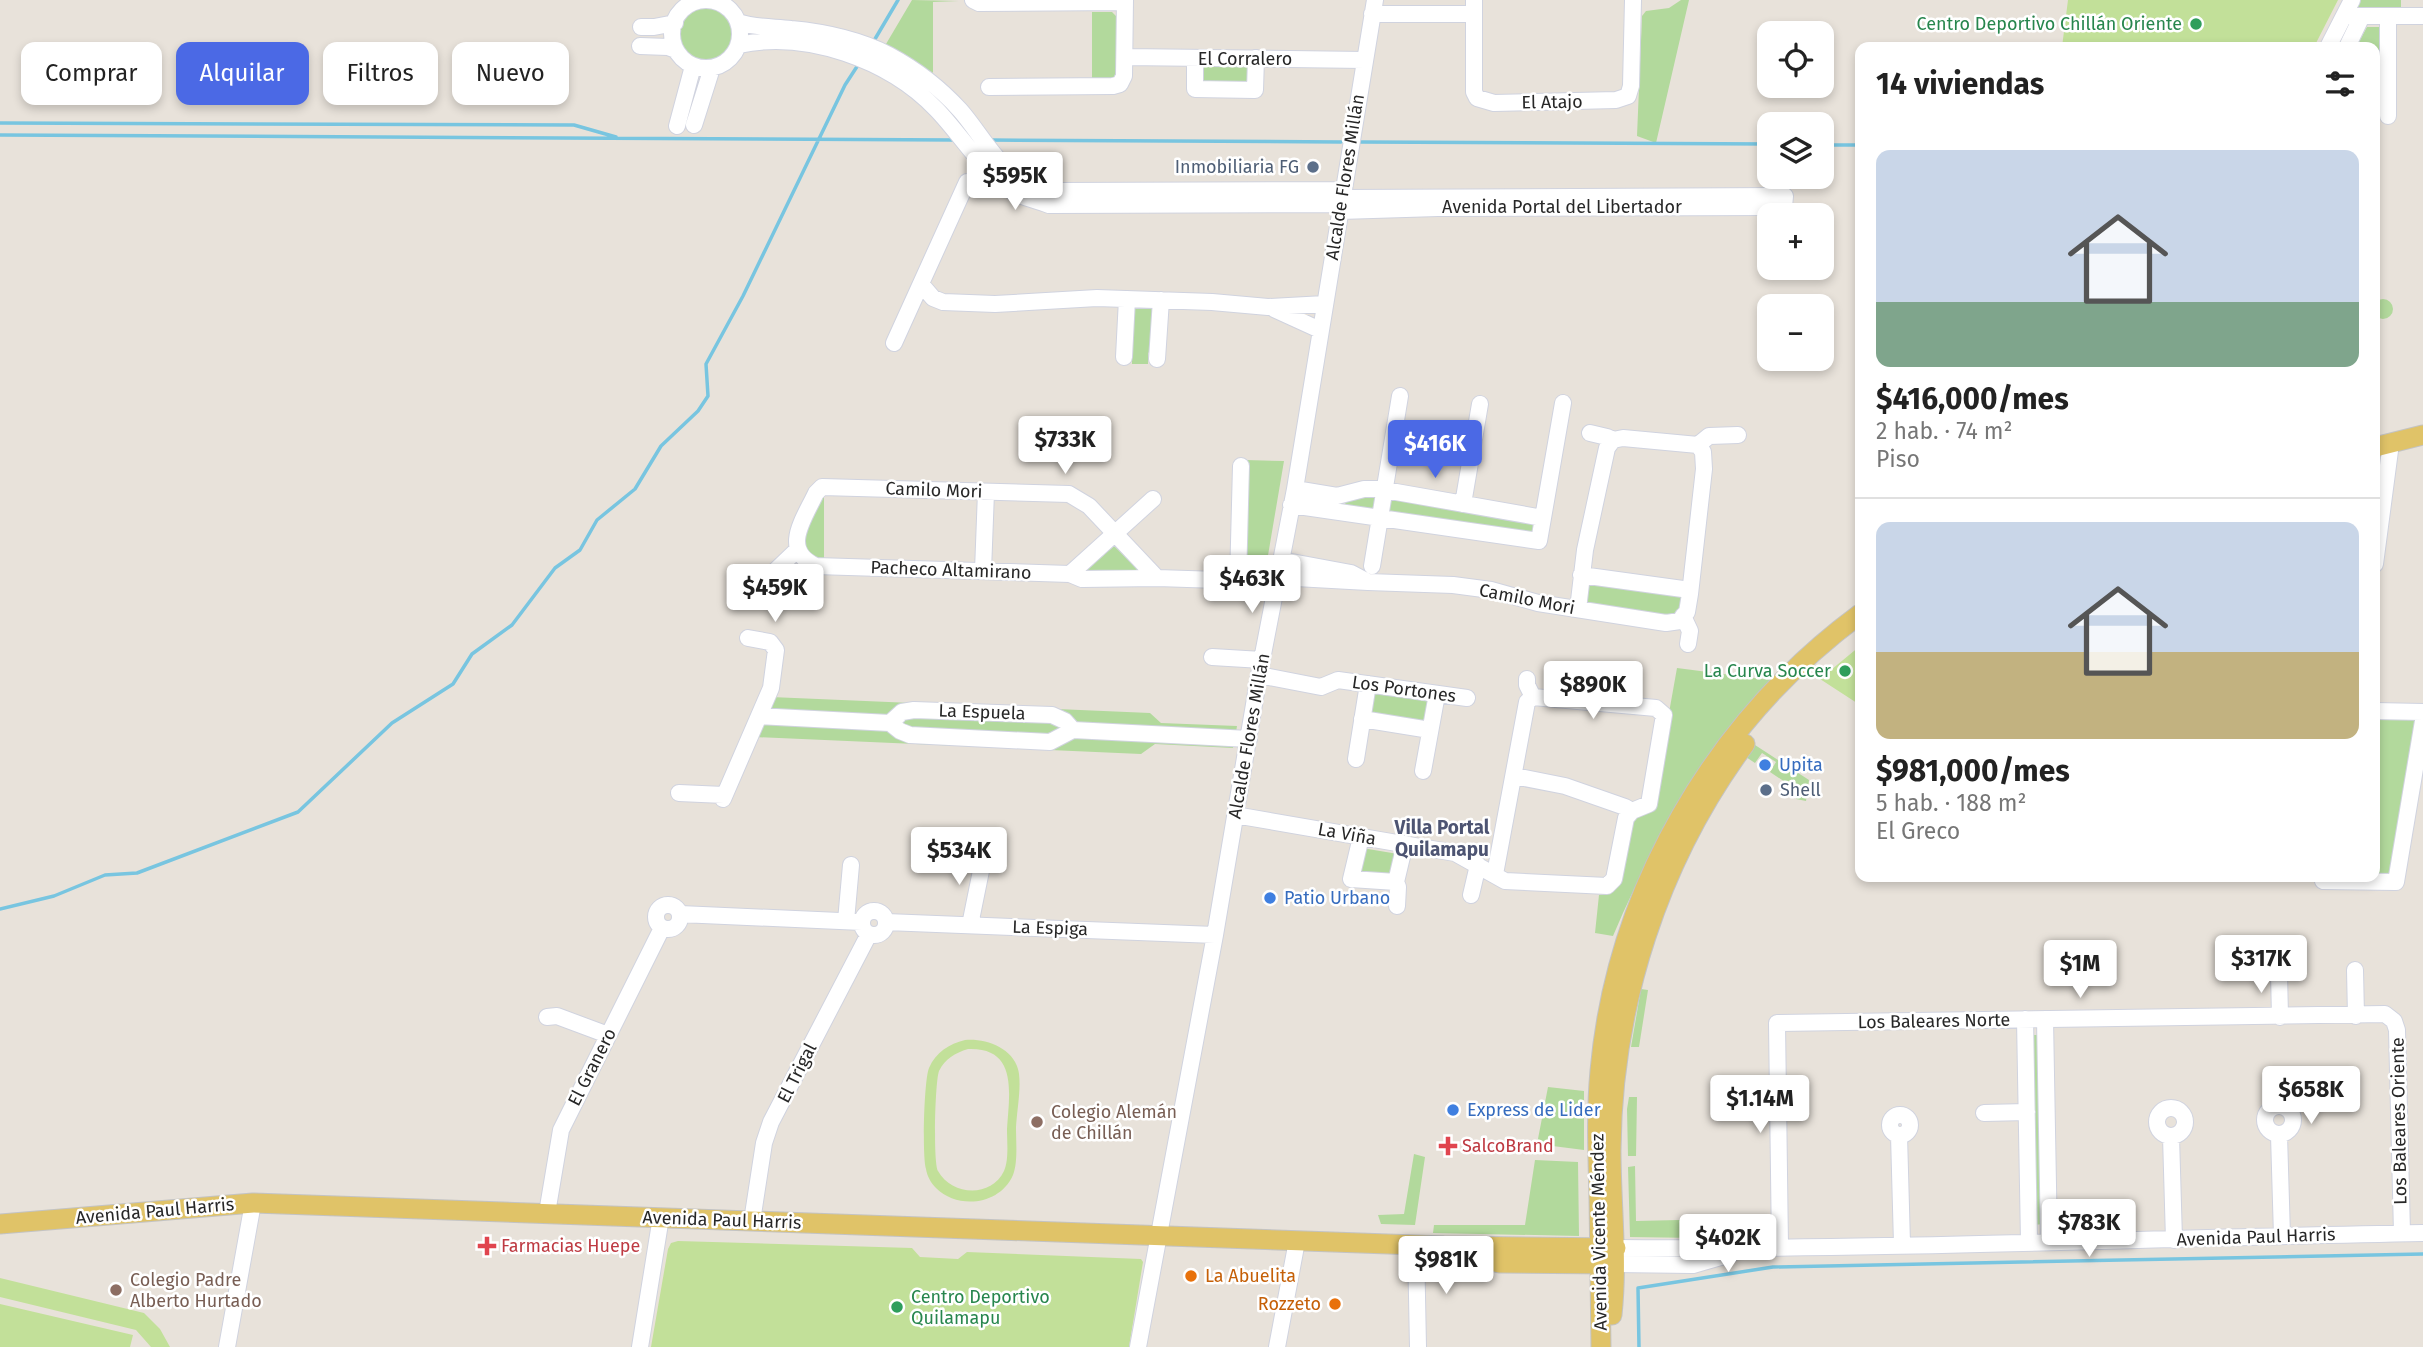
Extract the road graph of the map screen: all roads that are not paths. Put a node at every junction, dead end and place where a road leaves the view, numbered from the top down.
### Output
1 (703, 0) edge
2 (973, 0) edge
3 (1633, 0) edge
4 (2352, 0) edge
5 (1125, 1) edge
6 (1374, 7) edge
7 (1474, 7) edge
8 (732, 11) edge
9 (2413, 11) edge
10 (2344, 16) junction
11 (2362, 16) junction
12 (2388, 16) junction
13 (675, 23) junction
14 (641, 27) dead end
15 (2331, 42) edge
16 (2349, 42) edge
17 (739, 45) junction
18 (640, 46) dead end
19 (676, 50) junction
20 (1125, 57) junction
21 (1195, 58) junction
22 (1256, 58) junction
23 (1365, 60) junction
24 (694, 66) junction
25 (712, 68) junction
26 (989, 87) dead end
27 (2388, 116) dead end
28 (694, 125) dead end
29 (677, 126) dead end
30 (967, 182) dead end
31 (1341, 201) junction
32 (1785, 201) dead end
33 (921, 284) junction
34 (1127, 299) junction
35 (1161, 300) junction
36 (1325, 304) junction
37 (1268, 307) junction
38 (1320, 330) junction
39 (894, 343) dead end
40 (1124, 357) dead end
41 (1157, 359) dead end
42 (1400, 396) dead end
43 (1563, 403) dead end
44 (1480, 404) dead end
45 (1590, 433) dead end
46 (1738, 435) dead end
47 (2423, 435) edge
48 (1613, 440) junction
49 (1698, 445) junction
50 (2423, 446) edge
51 (2383, 450) edge
52 (1241, 466) dead end
53 (1385, 490) junction
54 (986, 492) junction
55 (2380, 493) edge
56 (1293, 497) junction
57 (1153, 499) dead end
58 (1463, 503) junction
59 (1380, 518) junction
60 (1543, 518) junction
61 (1116, 534) junction
62 (797, 550) junction
63 (1281, 560) junction
64 (983, 571) junction
65 (1070, 574) junction
66 (1370, 574) junction
67 (1581, 575) junction
68 (1157, 578) junction
69 (1277, 579) junction
70 (1238, 581) junction
71 (767, 590) dead end
72 (1690, 590) junction
73 (1578, 609) junction
74 (1684, 616) junction
75 (1855, 618) edge
76 (1855, 634) edge
77 (748, 638) dead end
78 (1688, 645) dead end
79 (1212, 657) dead end
80 (1260, 667) junction
81 (1527, 678) dead end
82 (1368, 684) junction
83 (1437, 694) junction
84 (1533, 697) junction
85 (1467, 698) dead end
86 (2380, 711) edge
87 (2423, 712) edge
88 (759, 716) junction
89 (1362, 719) junction
90 (2423, 721) edge
91 (890, 723) junction
92 (1073, 730) junction
93 (1430, 730) junction
94 (1249, 739) junction
95 (1356, 759) dead end
96 (1423, 771) dead end
97 (1514, 776) junction
98 (679, 793) dead end
99 (1632, 811) junction
100 (1235, 816) junction
101 (1361, 837) junction
102 (1405, 845) junction
103 (984, 856) dead end
104 (851, 865) dead end
105 (1478, 865) junction
106 (1495, 874) junction
107 (1396, 881) junction
108 (2380, 881) edge
109 (1471, 895) dead end
110 (1397, 906) dead end
111 (970, 925) junction
112 (859, 926) junction
113 (1215, 934) junction
114 (2355, 970) dead end
115 (2279, 972) dead end
116 (2385, 1014) joint
117 (2356, 1016) junction
118 (547, 1017) dead end
119 (2280, 1017) junction
120 (2025, 1019) junction
121 (2045, 1019) junction
122 (608, 1035) junction
123 (2027, 1112) junction
124 (1984, 1114) dead end
125 (1899, 1135) dead end
126 (2278, 1135) dead end
127 (2171, 1136) dead end
128 (253, 1203) junction
129 (547, 1213) junction
130 (661, 1217) junction
131 (751, 1221) junction
132 (0, 1224) edge
133 (2402, 1233) junction
134 (2423, 1233) edge
135 (1158, 1236) junction
136 (2282, 1236) junction
137 (2174, 1240) junction
138 (1302, 1241) junction
139 (2049, 1241) junction
140 (2029, 1242) junction
141 (1902, 1244) junction
142 (1429, 1246) junction
143 (1780, 1247) junction
144 (1608, 1256) junction
145 (228, 1347) edge
146 (640, 1347) edge
147 (1138, 1347) edge
148 (1277, 1347) edge
149 (1287, 1347) edge
150 (1418, 1347) edge
151 (1429, 1347) edge
152 (1601, 1347) edge
153 (1608, 1347) edge

1 - 8 street
1 - 13 street
2 - 5 street
3 - 7 street, El Atajo
4 - 10 street
5 - 20 street
6 - 7 street
6 - 23 street, Alcalde Flores Millán
8 - 17 street
8 - 31 street, Avenida Portal del Libertador
9 - 12 street
10 - 11 street
10 - 15 street
11 - 12 street
11 - 16 street
12 - 27 street
13 - 14 street
13 - 19 street
17 - 25 street
17 - 31 street, Avenida Portal del Libertador
18 - 19 street
19 - 24 street
20 - 21 street, El Corralero
20 - 26 street
21 - 22 street, El Corralero
21 - 22 street
22 - 23 street, El Corralero
23 - 31 street, Alcalde Flores Millán
24 - 25 street
24 - 29 street
25 - 28 street
30 - 33 street
31 - 32 street, Avenida Portal del Libertador
31 - 36 street, Alcalde Flores Millán
33 - 34 street
33 - 39 street
34 - 35 street
34 - 40 street
35 - 37 street
35 - 41 street
36 - 37 street
36 - 38 street, Alcalde Flores Millán
37 - 38 street
38 - 56 street, Alcalde Flores Millán
42 - 53 street
43 - 60 street
44 - 58 street
45 - 48 street
46 - 49 street
47 - 51 main road
48 - 49 street
48 - 67 street
49 - 72 street
50 - 51 main road
51 - 55 street
52 - 70 street
53 - 56 street
53 - 58 street
53 - 59 street
54 - 61 street, Camilo Mori
54 - 62 street, Camilo Mori
54 - 64 street
56 - 59 street
56 - 63 street, Alcalde Flores Millán
57 - 61 street
58 - 60 street
59 - 60 street
59 - 66 street
61 - 65 street
61 - 68 street, Camilo Mori
62 - 64 street, Pacheco Altamirano
62 - 71 street
63 - 66 street, Camilo Mori
63 - 69 street, Alcalde Flores Millán
64 - 65 street, Pacheco Altamirano
65 - 68 street, Camilo Mori
66 - 69 street, Camilo Mori
66 - 73 street, Camilo Mori
67 - 72 street
67 - 73 street
68 - 70 street, Camilo Mori
69 - 70 street, Camilo Mori
69 - 80 street, Alcalde Flores Millán
72 - 74 street
73 - 74 street, Camilo Mori
74 - 78 street
75 - 144 main road, Avenida Vicente Méndez
76 - 144 main road, Avenida Vicente Méndez
77 - 88 street
79 - 80 street, Los Portones
80 - 82 street, Los Portones
80 - 94 street, Alcalde Flores Millán
81 - 84 street
82 - 83 street, Los Portones
82 - 89 street
83 - 85 street, Los Portones
83 - 93 street
84 - 97 street
84 - 99 street
86 - 87 street
88 - 91 street, La Espuela
88 - 98 street
89 - 93 street
89 - 95 street
90 - 108 street
91 - 92 street, La Espuela
91 - 92 street, La Espuela
92 - 94 street, La Espuela
93 - 96 street
94 - 100 street, Alcalde Flores Millán
97 - 99 street
97 - 106 street
99 - 106 street, La Viña
100 - 101 street, La Viña
100 - 113 street, Alcalde Flores Millán
101 - 102 street, La Viña
101 - 107 street
102 - 105 street, La Viña
102 - 107 street
103 - 111 street
104 - 112 street
105 - 106 street, La Viña
105 - 109 street
107 - 110 street
111 - 112 street, La Espiga
111 - 113 street, La Espiga
112 - 122 street, El Granero
112 - 131 street, El Trigal
113 - 135 street, Alcalde Flores Millán
114 - 117 street
115 - 119 street
116 - 117 street, Los Baleares Norte
116 - 133 street, Los Baleares Oriente
117 - 119 street, Los Baleares Norte
118 - 122 street
119 - 121 street, Los Baleares Norte
120 - 121 street, Los Baleares Norte
120 - 123 street
120 - 143 street, Los Baleares Norte
121 - 139 street
122 - 129 street, El Granero
123 - 124 street
123 - 140 street
125 - 141 street
126 - 136 street
127 - 137 street
128 - 129 main road, Avenida Paul Harris
128 - 132 main road, Avenida Paul Harris
128 - 145 street
129 - 130 main road, Avenida Paul Harris
130 - 131 main road, Avenida Paul Harris
130 - 146 street
131 - 135 main road, Avenida Paul Harris
133 - 134 street, Avenida Paul Harris
133 - 136 street, Avenida Paul Harris
135 - 138 main road, Avenida Paul Harris
135 - 147 street, Alcalde Flores Millán
136 - 137 street, Avenida Paul Harris
137 - 139 street, Avenida Paul Harris
138 - 142 main road, Avenida Paul Harris
138 - 148 street
138 - 149 street
139 - 140 street, Avenida Paul Harris
140 - 141 street, Avenida Paul Harris
141 - 143 street, Avenida Paul Harris
142 - 144 main road, Avenida Paul Harris
142 - 150 street
142 - 151 street
143 - 144 street, Avenida Paul Harris
144 - 152 main road, Avenida Vicente Méndez
144 - 153 main road, Avenida Vicente Méndez

